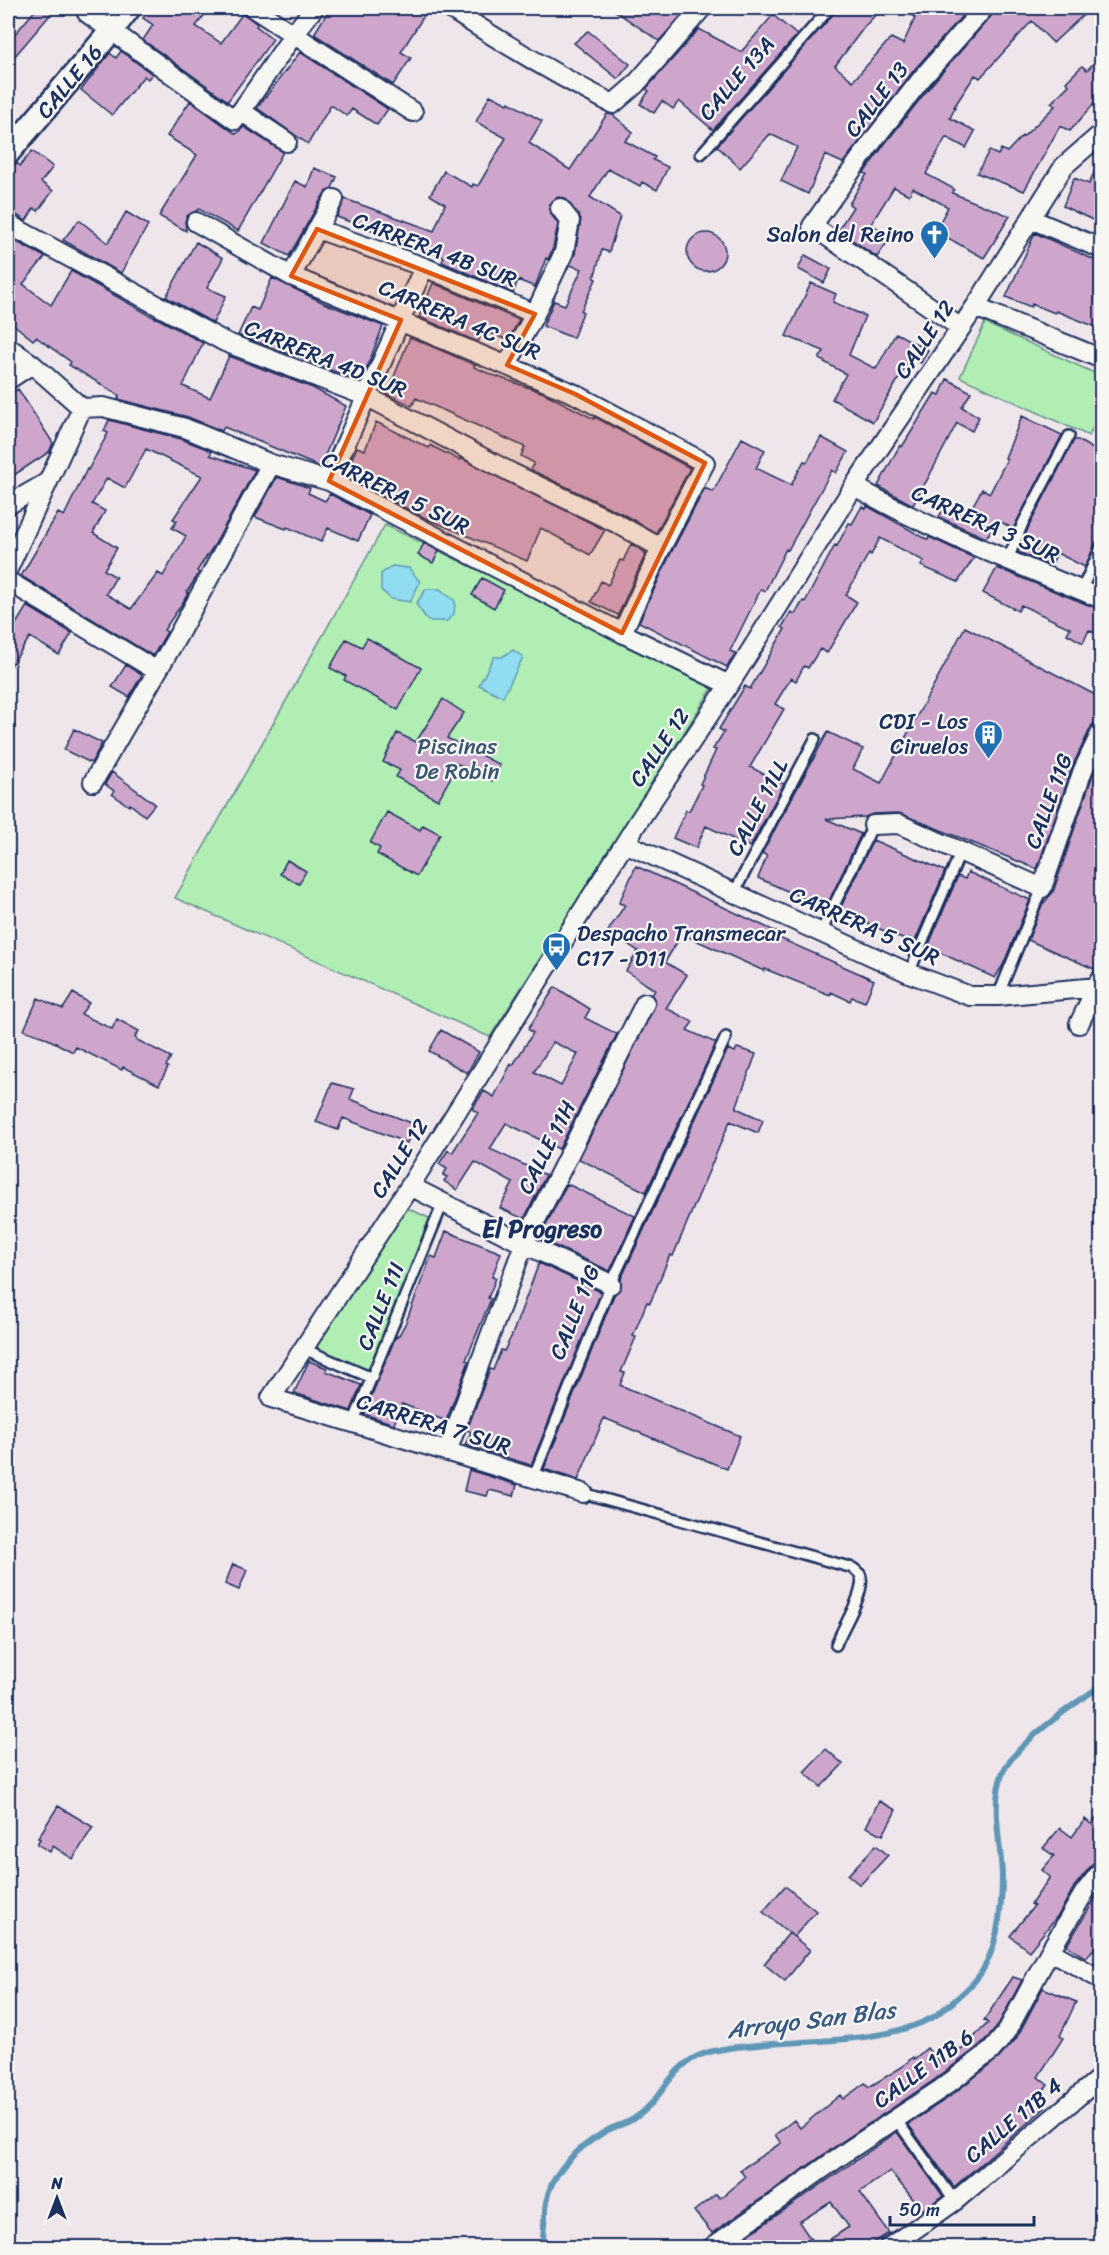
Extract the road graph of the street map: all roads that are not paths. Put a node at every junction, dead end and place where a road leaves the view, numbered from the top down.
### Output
1 (129, 8) edge
2 (253, 8) edge
3 (315, 8) edge
4 (449, 8) edge
5 (702, 8) edge
6 (830, 8) edge
7 (984, 8) edge
8 (87, 13) dead end
9 (112, 30) junction
10 (294, 34) junction
11 (413, 112) dead end
12 (238, 115) junction
13 (1098, 139) edge
14 (287, 142) dead end
15 (8, 153) edge
16 (701, 154) dead end
17 (334, 199) dead end
18 (565, 214) dead end
19 (1031, 219) junction
20 (196, 222) dead end
21 (8, 224) edge
22 (317, 229) junction
23 (1101, 249) edge
24 (424, 267) junction
25 (291, 276) junction
26 (975, 307) junction
27 (535, 314) junction
28 (401, 320) junction
29 (961, 328) junction
30 (8, 347) edge
31 (1101, 359) edge
32 (32, 364) junction
33 (507, 365) junction
34 (8, 380) edge
35 (368, 397) junction
36 (82, 408) junction
37 (1069, 436) dead end
38 (271, 464) junction
39 (328, 481) junction
40 (46, 483) junction
41 (854, 486) junction
42 (8, 505) edge
43 (1101, 545) edge
44 (661, 548) junction
45 (1008, 559) junction
46 (8, 569) edge
47 (8, 581) edge
48 (1081, 591) junction
49 (1101, 599) edge
50 (622, 633) junction
51 (157, 671) junction
52 (729, 685) junction
53 (1101, 730) edge
54 (815, 739) dead end
55 (93, 782) dead end
56 (873, 825) joint
57 (625, 843) junction
58 (961, 851) junction
59 (1042, 888) junction
60 (734, 893) junction
61 (821, 932) junction
62 (909, 973) junction
63 (1099, 982) edge
64 (998, 996) junction
65 (645, 1003) dead end
66 (1078, 1024) dead end
67 (726, 1037) dead end
68 (410, 1186) junction
69 (443, 1203) junction
70 (524, 1244) junction
71 (611, 1284) junction
72 (304, 1349) junction
73 (372, 1378) junction
74 (271, 1398) joint
75 (352, 1423) junction
76 (447, 1452) junction
77 (533, 1478) junction
78 (583, 1493) joint
79 (836, 1645) dead end
80 (1101, 1870) edge
81 (1050, 1951) junction
82 (1101, 1980) edge
83 (1101, 2076) edge
84 (895, 2118) junction
85 (955, 2201) junction
86 (711, 2247) edge
87 (888, 2247) edge

1 - 9 street, CALLE 16
2 - 10 street
3 - 10 street
4 - 5 street
6 - 16 lane, CALLE 13A
7 - 29 street, CALLE 13
8 - 9 street
9 - 12 street
9 - 15 street, CALLE 16
10 - 11 street
10 - 12 street
12 - 14 street
13 - 19 street, CALLE 12
17 - 22 street
18 - 27 street
19 - 23 street
19 - 26 street, CALLE 12
20 - 25 street, CARRERA 4C SUR
21 - 35 street, CARRERA 4D SUR
22 - 24 street, CARRERA 4B SUR
22 - 25 street
24 - 27 street, CARRERA 4B SUR
24 - 28 street
25 - 28 street, CARRERA 4C SUR
26 - 29 street, CALLE 12
26 - 31 street
27 - 33 street
28 - 33 street, CARRERA 4C SUR
28 - 35 street
29 - 41 street, CALLE 12
30 - 32 street
32 - 34 street
32 - 36 street
33 - 44 street, CARRERA 4C SUR
35 - 39 street
35 - 44 street, CARRERA 4D SUR
36 - 38 street, CARRERA 5 SUR
36 - 40 street
37 - 45 lane
38 - 39 street, CARRERA 5 SUR
38 - 51 street
39 - 50 street, CARRERA 5 SUR
40 - 42 street
40 - 46 street
41 - 45 street, CARRERA 3 SUR
41 - 52 street, CALLE 12
43 - 48 lane
44 - 50 street
45 - 48 street, CARRERA 3 SUR
47 - 51 street
48 - 49 street, CARRERA 3 SUR
50 - 52 street, CARRERA 5 SUR
51 - 55 street
52 - 57 street, CALLE 12
53 - 59 street, CALLE 11G
54 - 60 lane, CALLE 11LL
56 - 58 street
56 - 61 lane
57 - 60 street, CARRERA 5 SUR
57 - 68 street, CALLE 12
58 - 59 street
58 - 62 lane
59 - 64 lane
60 - 61 street, CARRERA 5 SUR
61 - 62 street, CARRERA 5 SUR
62 - 64 street, CARRERA 5 SUR
63 - 64 street, CARRERA 5 SUR
63 - 66 street
65 - 70 street, CALLE 11H
67 - 71 lane, CALLE 11G
68 - 69 street
68 - 72 street, CALLE 12
69 - 70 street
69 - 73 lane, CALLE 11I
70 - 71 street
70 - 76 street, CALLE 11H
71 - 77 lane, CALLE 11G
72 - 73 lane
72 - 74 street, CALLE 12
73 - 75 lane, CALLE 11I
74 - 75 street, CARRERA 7 SUR
75 - 76 street, CARRERA 7 SUR
76 - 77 street, CARRERA 7 SUR
77 - 78 street, CARRERA 7 SUR
78 - 79 lane
80 - 81 street, CALLE 11B 6
81 - 82 street
81 - 84 street, CALLE 11B 6
83 - 85 street, CALLE 11B 4
84 - 85 lane
84 - 86 street, CALLE 11B 6
85 - 87 street, CALLE 11B 4

